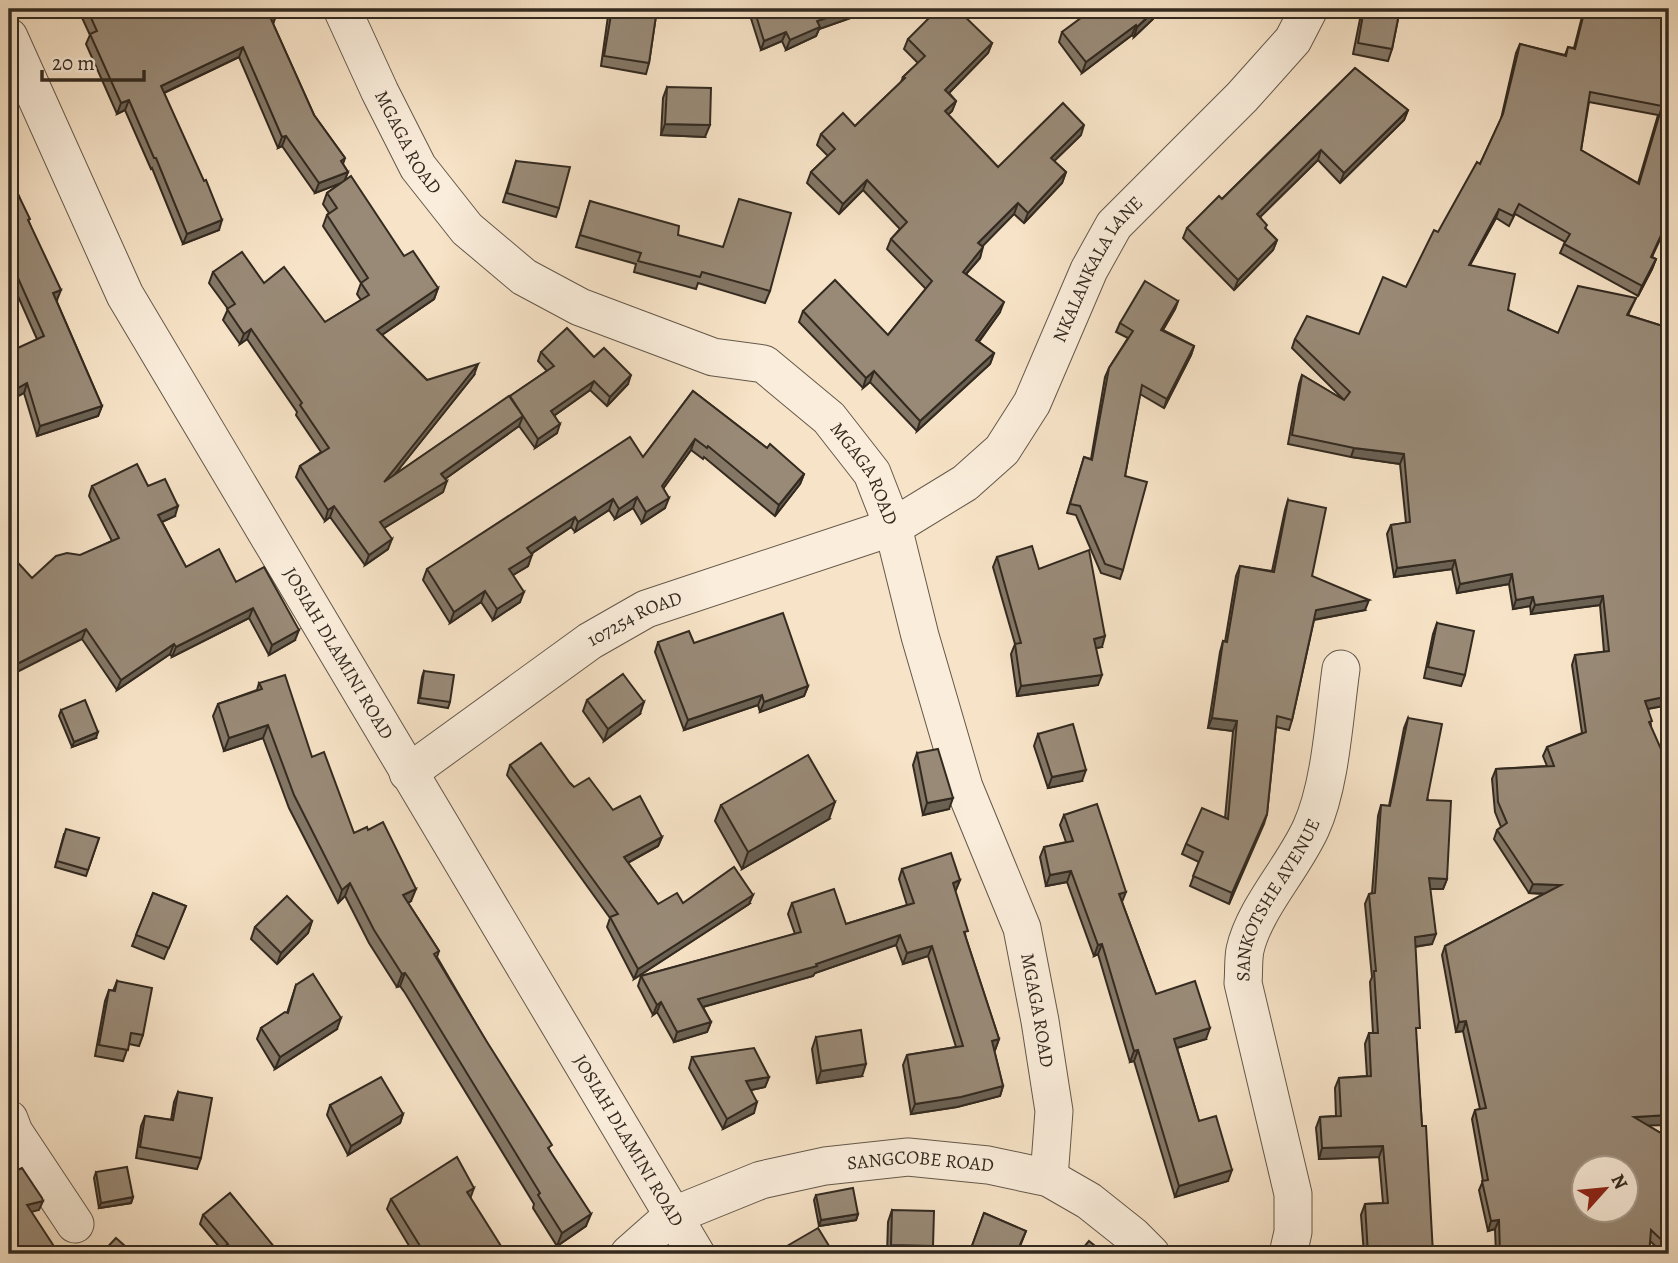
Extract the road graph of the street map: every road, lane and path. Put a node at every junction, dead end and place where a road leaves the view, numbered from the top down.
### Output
1 (342, 9) edge
2 (1309, 9) edge
3 (11, 48) edge
4 (893, 527) junction
5 (1341, 669) dead end
6 (408, 773) junction
7 (9, 1119) edge
8 (1049, 1178) junction
9 (672, 1216) junction
10 (75, 1224) dead end
11 (629, 1254) edge
12 (696, 1254) edge
13 (1151, 1254) edge
14 (1288, 1254) edge

1 - 4 street, MGAGA ROAD
2 - 4 street, NKALANKALA LANE
3 - 6 street, JOSIAH DLAMINI ROAD
4 - 6 street, 107254 ROAD
4 - 8 street, MGAGA ROAD
5 - 14 street, SANKOTSHE AVENUE
6 - 9 street, JOSIAH DLAMINI ROAD
7 - 10 street
8 - 9 street, SANGCOBE ROAD
8 - 13 street, SANGCOBE ROAD
9 - 11 street, SANGCOBE ROAD
9 - 12 street, JOSIAH DLAMINI ROAD

